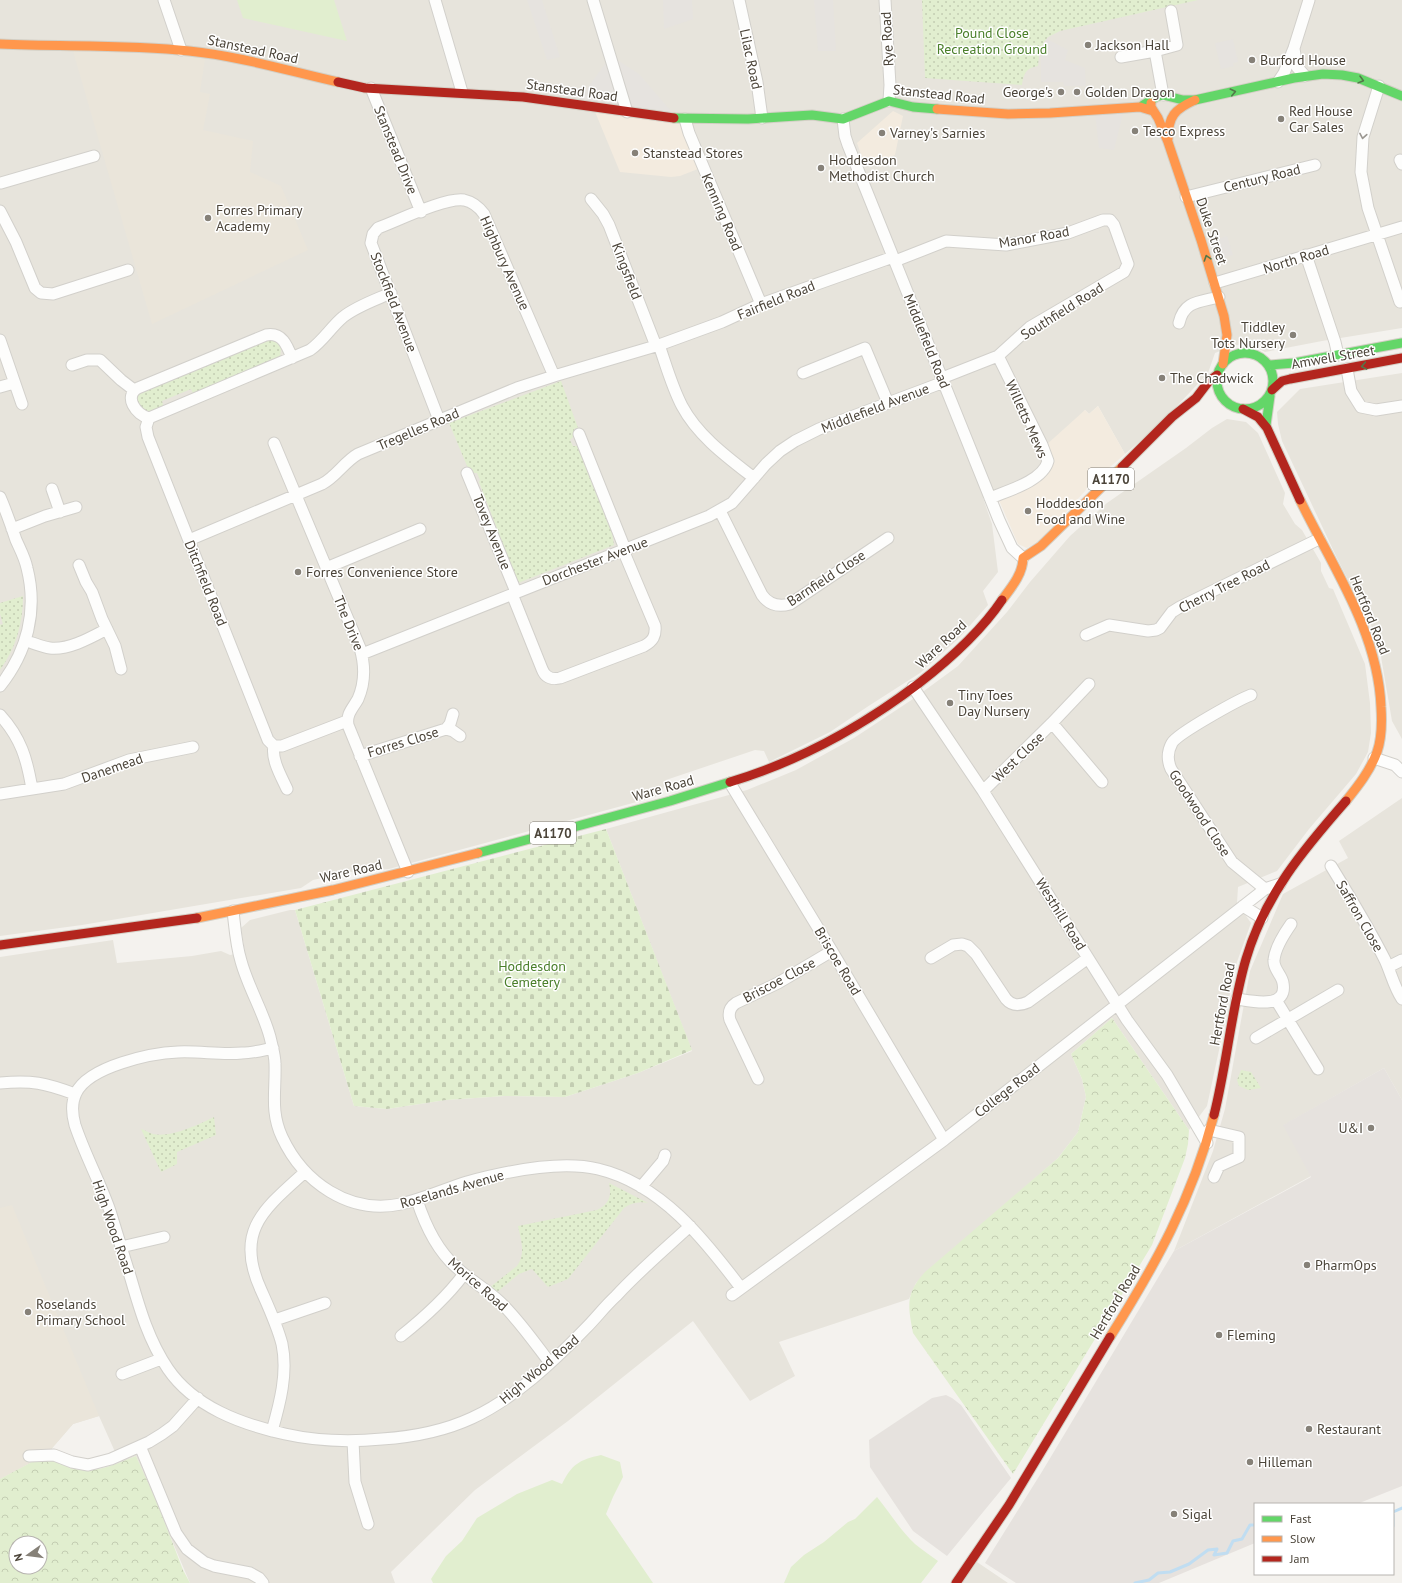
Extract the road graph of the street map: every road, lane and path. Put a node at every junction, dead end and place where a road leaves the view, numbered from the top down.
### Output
1 (164, 0) edge
2 (435, 0) edge
3 (593, 0) edge
4 (739, 0) edge
5 (886, 0) edge
6 (1309, 0) edge
7 (1171, 11) dead end
8 (0, 44) edge
9 (1294, 48) junction
10 (181, 50) junction
11 (1155, 51) junction
12 (1121, 57) dead end
13 (1305, 76) junction
14 (1278, 82) junction
15 (1379, 86) junction
16 (371, 88) junction
17 (462, 92) junction
18 (1402, 96) edge
19 (1158, 97) junction
20 (1195, 100) junction
21 (889, 101) junction
22 (1140, 107) junction
23 (1154, 111) junction
24 (627, 112) junction
25 (762, 118) junction
26 (843, 118) junction
27 (685, 119) junction
28 (1168, 142) junction
29 (94, 156) dead end
30 (1315, 166) dead end
31 (0, 185) edge
32 (1186, 197) junction
33 (591, 199) dead end
34 (0, 211) edge
35 (421, 212) junction
36 (1103, 220) joint
37 (1402, 227) edge
38 (1377, 234) junction
39 (1306, 255) junction
40 (894, 259) junction
41 (128, 270) dead end
42 (1215, 283) junction
43 (391, 293) junction
44 (1219, 297) junction
45 (1400, 302) dead end
46 (760, 304) junction
47 (1178, 323) dead end
48 (0, 340) edge
49 (1402, 343) edge
50 (657, 345) junction
51 (1338, 355) junction
52 (998, 356) junction
53 (292, 358) junction
54 (1402, 358) edge
55 (1223, 364) junction
56 (72, 365) dead end
57 (1268, 365) junction
58 (1346, 369) junction
59 (802, 373) dead end
60 (1218, 375) junction
61 (554, 376) junction
62 (943, 380) junction
63 (14, 383) junction
64 (0, 387) edge
65 (134, 390) junction
66 (1271, 393) junction
67 (1204, 399) junction
68 (1225, 401) junction
69 (888, 403) junction
70 (22, 404) dead end
71 (1402, 406) edge
72 (1243, 409) junction
73 (149, 418) junction
74 (440, 420) junction
75 (1266, 425) junction
76 (579, 434) dead end
77 (806, 435) joint
78 (274, 443) dead end
79 (468, 473) dead end
80 (754, 478) junction
81 (52, 489) dead end
82 (296, 495) junction
83 (0, 497) edge
84 (990, 498) junction
85 (76, 507) dead end
86 (720, 511) junction
87 (60, 512) junction
88 (12, 529) junction
89 (420, 530) dead end
90 (888, 538) dead end
91 (1320, 539) junction
92 (189, 540) junction
93 (624, 549) junction
94 (1023, 558) junction
95 (79, 566) dead end
96 (326, 568) junction
97 (514, 593) junction
98 (107, 629) junction
99 (1086, 635) dead end
100 (26, 641) junction
101 (362, 654) junction
102 (121, 669) dead end
103 (1089, 684) dead end
104 (0, 686) edge
105 (914, 687) junction
106 (1251, 695) dead end
107 (453, 714) dead end
108 (0, 715) edge
109 (347, 721) junction
110 (1052, 723) junction
111 (446, 729) junction
112 (460, 736) dead end
113 (274, 746) junction
114 (193, 747) dead end
115 (360, 756) junction
116 (1374, 758) junction
117 (1402, 771) edge
118 (1102, 782) dead end
119 (730, 783) junction
120 (286, 788) dead end
121 (32, 789) junction
122 (983, 790) junction
123 (0, 794) edge
124 (1331, 866) dead end
125 (408, 872) junction
126 (1280, 884) junction
127 (1264, 889) junction
128 (1243, 906) junction
129 (233, 911) junction
130 (1262, 918) junction
131 (1291, 924) dead end
132 (0, 945) edge
133 (832, 952) junction
134 (931, 958) dead end
135 (1088, 958) junction
136 (1402, 960) edge
137 (1388, 967) junction
138 (1338, 990) dead end
139 (1237, 999) junction
140 (1402, 999) edge
141 (1276, 1000) junction
142 (1117, 1004) junction
143 (1288, 1019) junction
144 (1256, 1038) dead end
145 (273, 1048) junction
146 (1318, 1069) dead end
147 (758, 1079) dead end
148 (0, 1083) edge
149 (75, 1094) junction
150 (1209, 1130) junction
151 (944, 1140) junction
152 (1207, 1143) junction
153 (665, 1155) dead end
154 (305, 1172) junction
155 (1214, 1177) dead end
156 (641, 1187) junction
157 (417, 1200) junction
158 (690, 1226) junction
159 (164, 1237) dead end
160 (121, 1247) junction
161 (464, 1274) junction
162 (736, 1292) joint
163 (325, 1303) dead end
164 (275, 1320) junction
165 (401, 1336) dead end
166 (161, 1359) junction
167 (550, 1363) junction
168 (122, 1374) dead end
169 (198, 1398) junction
170 (272, 1431) junction
171 (353, 1441) junction
172 (140, 1446) junction
173 (29, 1456) dead end
174 (368, 1524) dead end
175 (263, 1583) edge
176 (956, 1583) edge

1 - 10 street
2 - 17 street
3 - 24 street
4 - 25 street, Lilac Road
5 - 21 street, Rye Road
6 - 9 street
7 - 11 street
8 - 10 main road, Stanstead Road
9 - 13 street
9 - 14 street
10 - 16 main road, Stanstead Road
11 - 12 street
11 - 19 street
13 - 14 main road
13 -> 15 main road
20 -> 14 main road
15 - 18 main road
15 -> 38 street
16 - 17 main road, Stanstead Road
16 - 35 street, Stanstead Drive
17 - 24 main road, Stanstead Road
19 - 20 main road
19 - 22 main road
19 - 23 main road
20 - 28 main road
21 - 22 main road, Stanstead Road
21 - 26 main road, Stanstead Road
22 - 23 main road
23 - 28 main road, Duke Street
24 - 27 main road, Stanstead Road
25 - 26 main road, Stanstead Road
25 - 27 main road, Stanstead Road
26 - 40 street, Middlefield Road
27 - 46 street, Kenning Road
28 - 32 main road, Duke Street
29 - 31 street
30 - 32 street, Century Road
42 -> 32 main road, Duke Street
33 - 50 street, Kingsfield
34 - 41 street
35 - 43 street, Stockfield Avenue
35 - 61 street, Highbury Avenue
36 - 40 street, Manor Road
36 - 52 street, Southfield Road
37 - 38 street, North Road
38 - 39 street, North Road
38 - 45 street
39 - 42 street, North Road
39 - 51 street
40 - 46 street, Fairfield Road
40 - 62 street, Middlefield Road
42 - 44 main road, Duke Street
43 - 53 street
43 - 74 street, Stockfield Avenue
44 - 47 street
44 - 55 main road, Duke Street
46 - 50 street, Fairfield Road
48 - 63 street
49 - 51 main road, Amwell Street
50 - 61 street, Tregelles Road
50 - 80 street, Kingsfield
51 - 57 main road, Amwell Street
52 - 62 street, Southfield Road
52 - 84 street, Willetts Mews
53 - 65 street
53 - 73 street
54 -> 58 main road, Amwell Street
55 - 57 main road
55 - 60 main road
56 - 65 street
57 - 66 main road
58 - 66 main road, Amwell Street
58 - 71 street
59 - 69 street
60 - 67 main road, A1170
60 - 68 main road
61 - 74 street, Tregelles Road
62 - 69 street, Middlefield Avenue
62 - 84 street, Middlefield Road
63 - 64 street
63 - 70 street
65 - 73 street
66 - 72 main road
66 - 75 main road
67 - 68 main road
67 - 94 main road, A1170
68 - 72 main road
69 - 77 street, Middlefield Avenue
72 - 75 main road, Hertford Road
73 - 92 street, Ditchfield Road
74 - 82 street, Tregelles Road
75 - 91 main road, Hertford Road
76 - 93 street
77 - 80 street, Dorchester Avenue
78 - 82 street, The Drive
79 - 97 street, Tovey Avenue
80 - 86 street, Dorchester Avenue
81 - 87 street
82 - 92 street, Tregelles Road
82 - 96 street, The Drive
83 - 88 street
84 - 94 street, Middlefield Road
85 - 87 street
86 - 90 street, Barnfield Close
86 - 93 street, Dorchester Avenue
87 - 88 street
88 - 100 street
89 - 96 street
91 - 99 street, Cherry Tree Road
91 - 116 main road, Hertford Road
92 - 113 street, Ditchfield Road
93 - 97 street, Dorchester Avenue
93 - 97 street, Tovey Avenue
94 - 105 main road, Ware Road / A1170
95 - 98 street
96 - 101 street, The Drive
97 - 101 street, Dorchester Avenue
98 - 100 street
98 - 102 street
100 - 104 street
101 - 109 street, The Drive
103 - 110 street, West Close
105 - 119 main road, Ware Road / A1170
105 - 122 street, Westhill Road
106 - 127 street, Goodwood Close
107 - 111 street, Forres Close
108 - 121 street
109 - 113 street
109 - 115 street
110 - 118 street, West Close
110 - 122 street, West Close
111 - 112 street, Forres Close
111 - 115 street, Forres Close
113 - 120 street, Ditchfield Road
114 - 121 street, Danemead
115 - 125 street
116 - 117 street
116 - 126 main road, Hertford Road
119 - 125 main road, Ware Road / A1170
119 - 133 street, Briscoe Road
121 - 123 street, Danemead
122 - 135 street, Westhill Road
124 - 137 street, Saffron Close
125 - 129 main road, Ware Road / A1170
126 - 127 street, College Road
126 - 130 main road, Hertford Road
127 - 128 street, College Road
128 - 130 street
128 - 142 street, College Road
129 - 132 main road, Ware Road / A1170
129 - 145 street, Roselands Avenue
130 - 139 main road, Hertford Road
131 - 141 street
133 - 147 street, Briscoe Close
133 - 151 street, Briscoe Road
134 - 135 street
135 - 142 street, Westhill Road
136 - 137 street, Saffron Close
137 - 140 street, Saffron Close
138 - 143 street
139 - 141 street
139 - 150 main road, Hertford Road
141 - 143 street
142 - 151 street, College Road
142 - 152 street, Westhill Road
143 - 144 street
143 - 146 street
145 - 149 street
145 - 154 street, Roselands Avenue
148 - 149 street
149 - 160 street, High Wood Road
150 - 152 main road, Hertford Road
150 - 155 street
151 - 162 street, College Road
152 - 176 main road, Hertford Road
153 - 156 street
154 - 157 street, Roselands Avenue
154 - 164 street
156 - 157 street, Roselands Avenue
156 - 158 street, Roselands Avenue
157 - 161 street, Morice Road
158 - 162 street, Roselands Avenue
158 - 167 street, High Wood Road
159 - 160 street
160 - 166 street, High Wood Road
161 - 165 street
161 - 167 street, Morice Road
163 - 164 street
164 - 170 street
166 - 168 street
166 - 169 street, High Wood Road
167 - 171 street, High Wood Road
169 - 170 street, High Wood Road
169 - 172 street
170 - 171 street, High Wood Road
171 - 174 street
172 - 173 street
172 - 175 street

